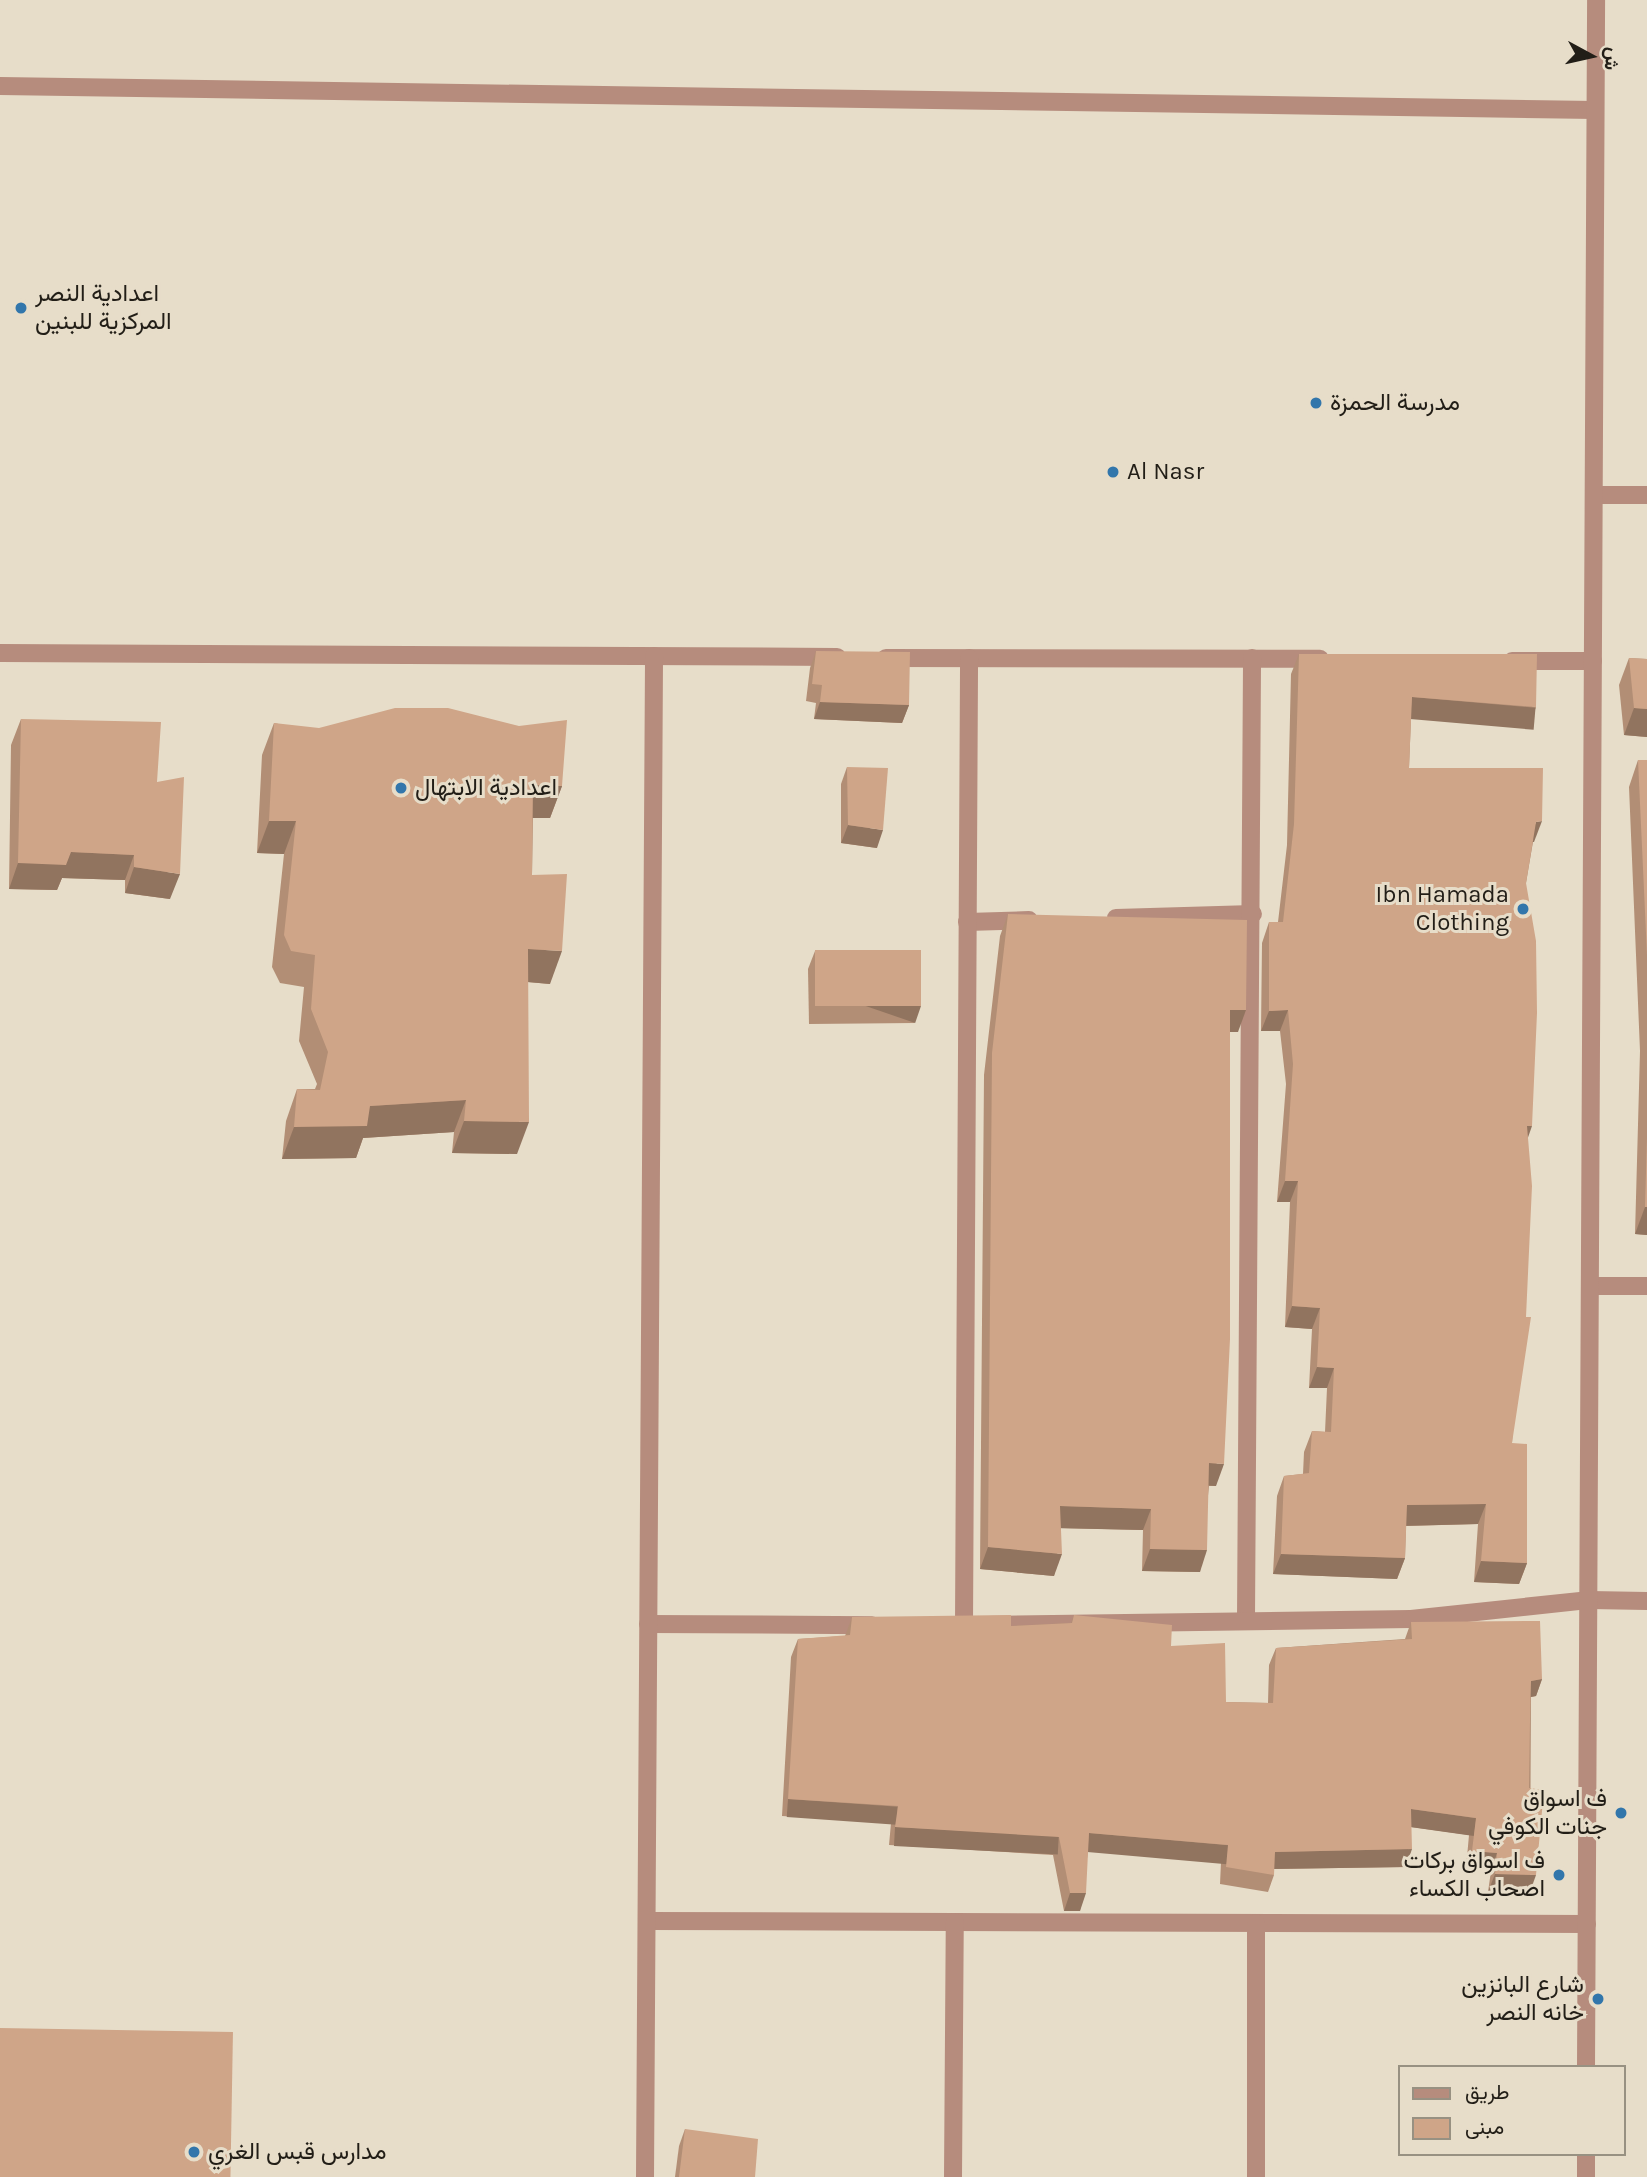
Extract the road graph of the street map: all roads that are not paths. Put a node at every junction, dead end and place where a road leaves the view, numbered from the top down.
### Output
1 (1596, 0) edge
2 (0, 86) edge
3 (1595, 110) junction
4 (1594, 495) junction
5 (1647, 495) edge
6 (0, 653) edge
7 (654, 656) junction
8 (969, 658) junction
9 (1252, 658) junction
10 (1334, 659) edge
11 (1497, 661) edge
12 (1593, 662) junction
13 (1253, 914) junction
14 (1090, 919) edge
15 (1049, 920) edge
16 (967, 922) junction
17 (1591, 1286) junction
18 (1647, 1286) edge
19 (1590, 1600) junction
20 (1647, 1601) edge
21 (1246, 1619) junction
22 (648, 1624) junction
23 (895, 1625) edge
24 (647, 1921) junction
25 (955, 1922) junction
26 (1256, 1923) junction
27 (1587, 1924) junction
28 (1586, 2065) edge
29 (1586, 2156) edge
30 (645, 2177) edge
31 (953, 2177) edge
32 (1256, 2177) edge
33 (1586, 2177) edge

1 - 3 street
2 - 3 street
3 - 4 street
4 - 5 street
4 - 12 street
6 - 7 street
7 - 8 street
7 - 22 street
8 - 9 street
8 - 16 street
9 - 10 street
9 - 13 street
11 - 12 street
12 - 17 street
13 - 14 street
13 - 21 street
15 - 16 street
16 - 21 street
17 - 18 street
17 - 19 street
19 - 20 street
19 - 21 street
19 - 27 street
22 - 23 street
22 - 24 street
24 - 25 street
24 - 30 street
25 - 26 street
25 - 31 street
26 - 27 street
26 - 32 street
27 - 28 street
29 - 33 street

